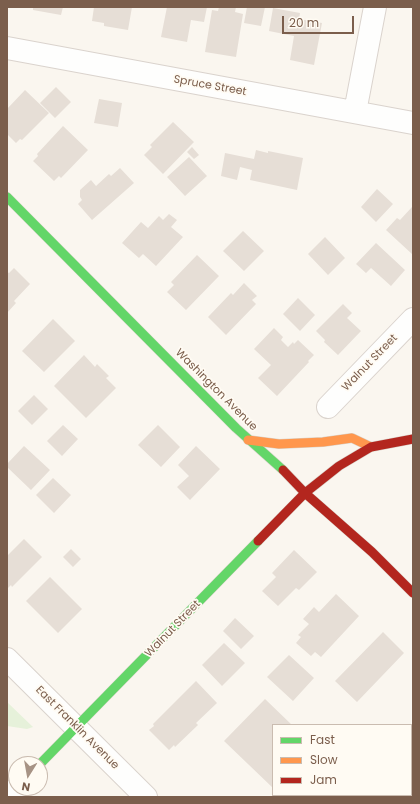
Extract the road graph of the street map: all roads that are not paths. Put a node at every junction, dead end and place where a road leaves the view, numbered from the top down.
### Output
1 (375, 7) edge
2 (7, 48) edge
3 (355, 112) junction
4 (410, 125) edge
5 (7, 197) edge
6 (413, 319) edge
7 (328, 407) dead end
8 (413, 439) edge
9 (248, 440) junction
10 (371, 447) junction
11 (306, 493) junction
12 (413, 594) edge
13 (7, 659) edge
14 (75, 728) junction
15 (48, 756) edge
16 (146, 797) edge

1 - 3 street
2 - 3 street, Spruce Street
3 - 4 street, Spruce Street
5 - 9 main road, Washington Avenue
6 - 7 street, Walnut Street
8 - 10 main road, Walnut Street
9 - 10 main road
9 - 11 main road, Washington Avenue
10 - 11 main road, Walnut Street
11 - 12 main road, Washington Avenue
11 - 14 main road, Walnut Street
13 - 14 street, East Franklin Avenue
14 - 15 main road, Walnut Street
14 - 16 street, East Franklin Avenue

